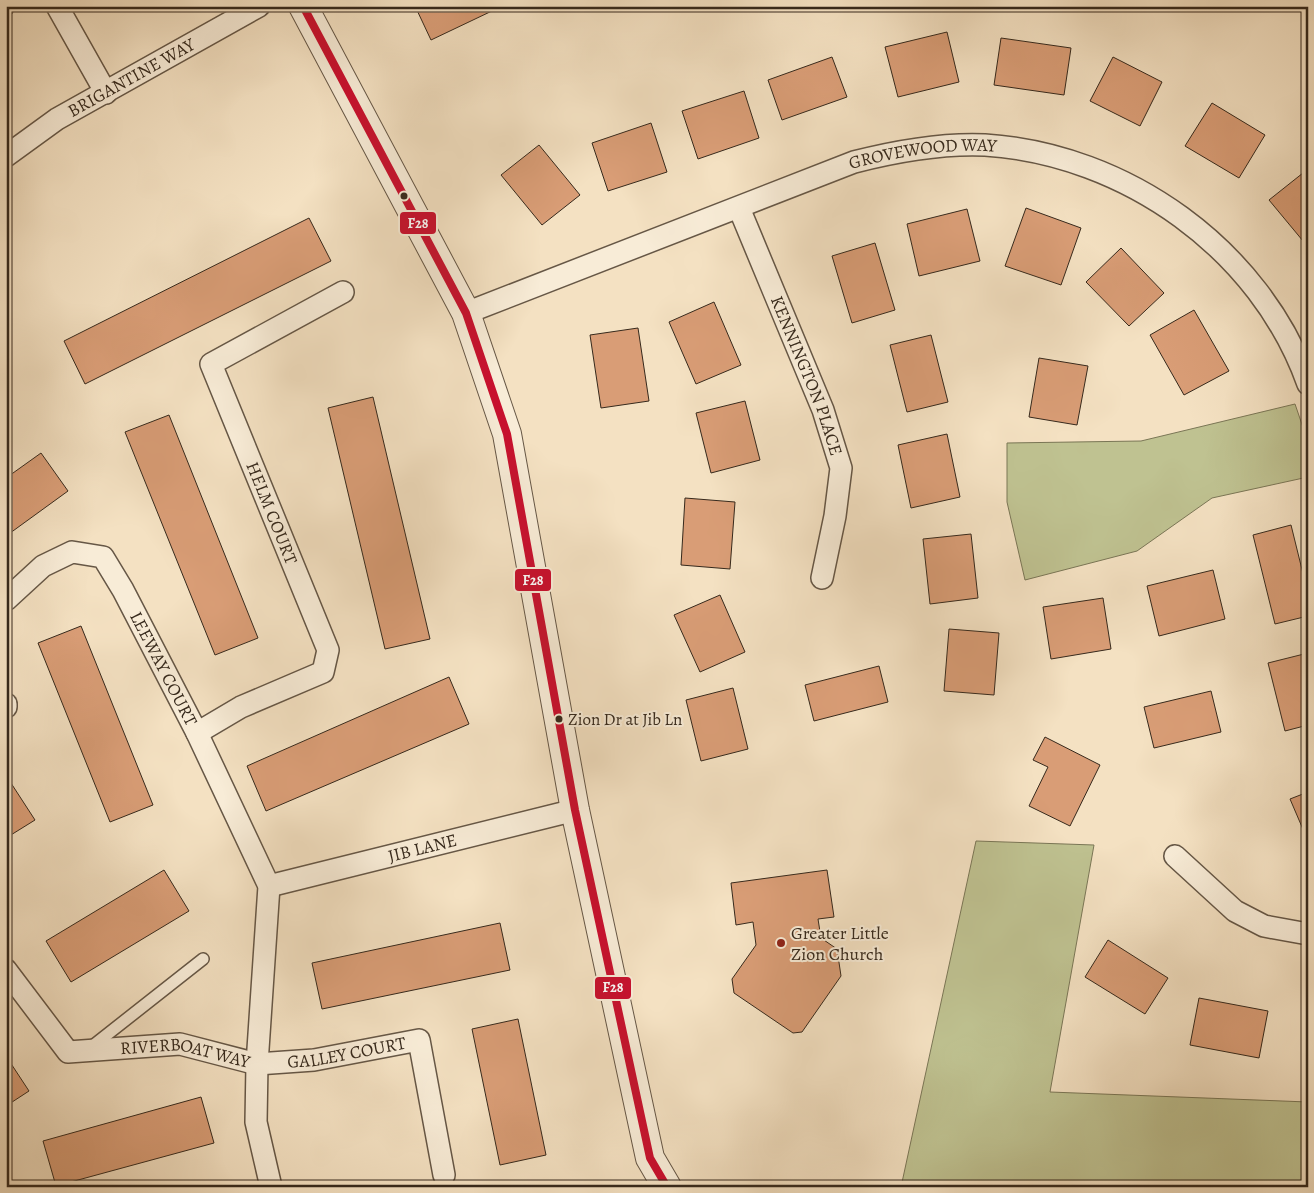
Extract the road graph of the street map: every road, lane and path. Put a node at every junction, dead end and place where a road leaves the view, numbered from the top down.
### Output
1 (57, 6) edge
2 (259, 6) edge
3 (303, 6) edge
4 (106, 93) junction
5 (6, 156) edge
6 (739, 208) junction
7 (343, 292) dead end
8 (466, 313) junction
9 (1308, 384) edge
10 (822, 578) dead end
11 (6, 600) edge
12 (197, 734) junction
13 (576, 810) junction
14 (1175, 856) dead end
15 (269, 886) junction
16 (1308, 934) edge
17 (203, 959) dead end
18 (6, 970) edge
19 (86, 1051) junction
20 (257, 1064) junction
21 (444, 1175) dead end
22 (271, 1187) edge
23 (667, 1187) edge

1 - 4 street
2 - 4 street, BRIGANTINE WAY
3 - 8 street
4 - 5 street, BRIGANTINE WAY
6 - 8 street, GROVEWOOD WAY
6 - 9 street, GROVEWOOD WAY
6 - 10 street, KENNINGTON PLACE
7 - 12 street, HELM COURT
8 - 13 street
11 - 12 street, LEEWAY COURT
12 - 15 street, LEEWAY COURT
13 - 15 street, JIB LANE
13 - 23 street
14 - 16 street
15 - 20 street, RIVERBOAT WAY
17 - 19 lane
18 - 19 street, RIVERBOAT WAY
19 - 20 street, RIVERBOAT WAY
20 - 21 street, GALLEY COURT
20 - 22 street

